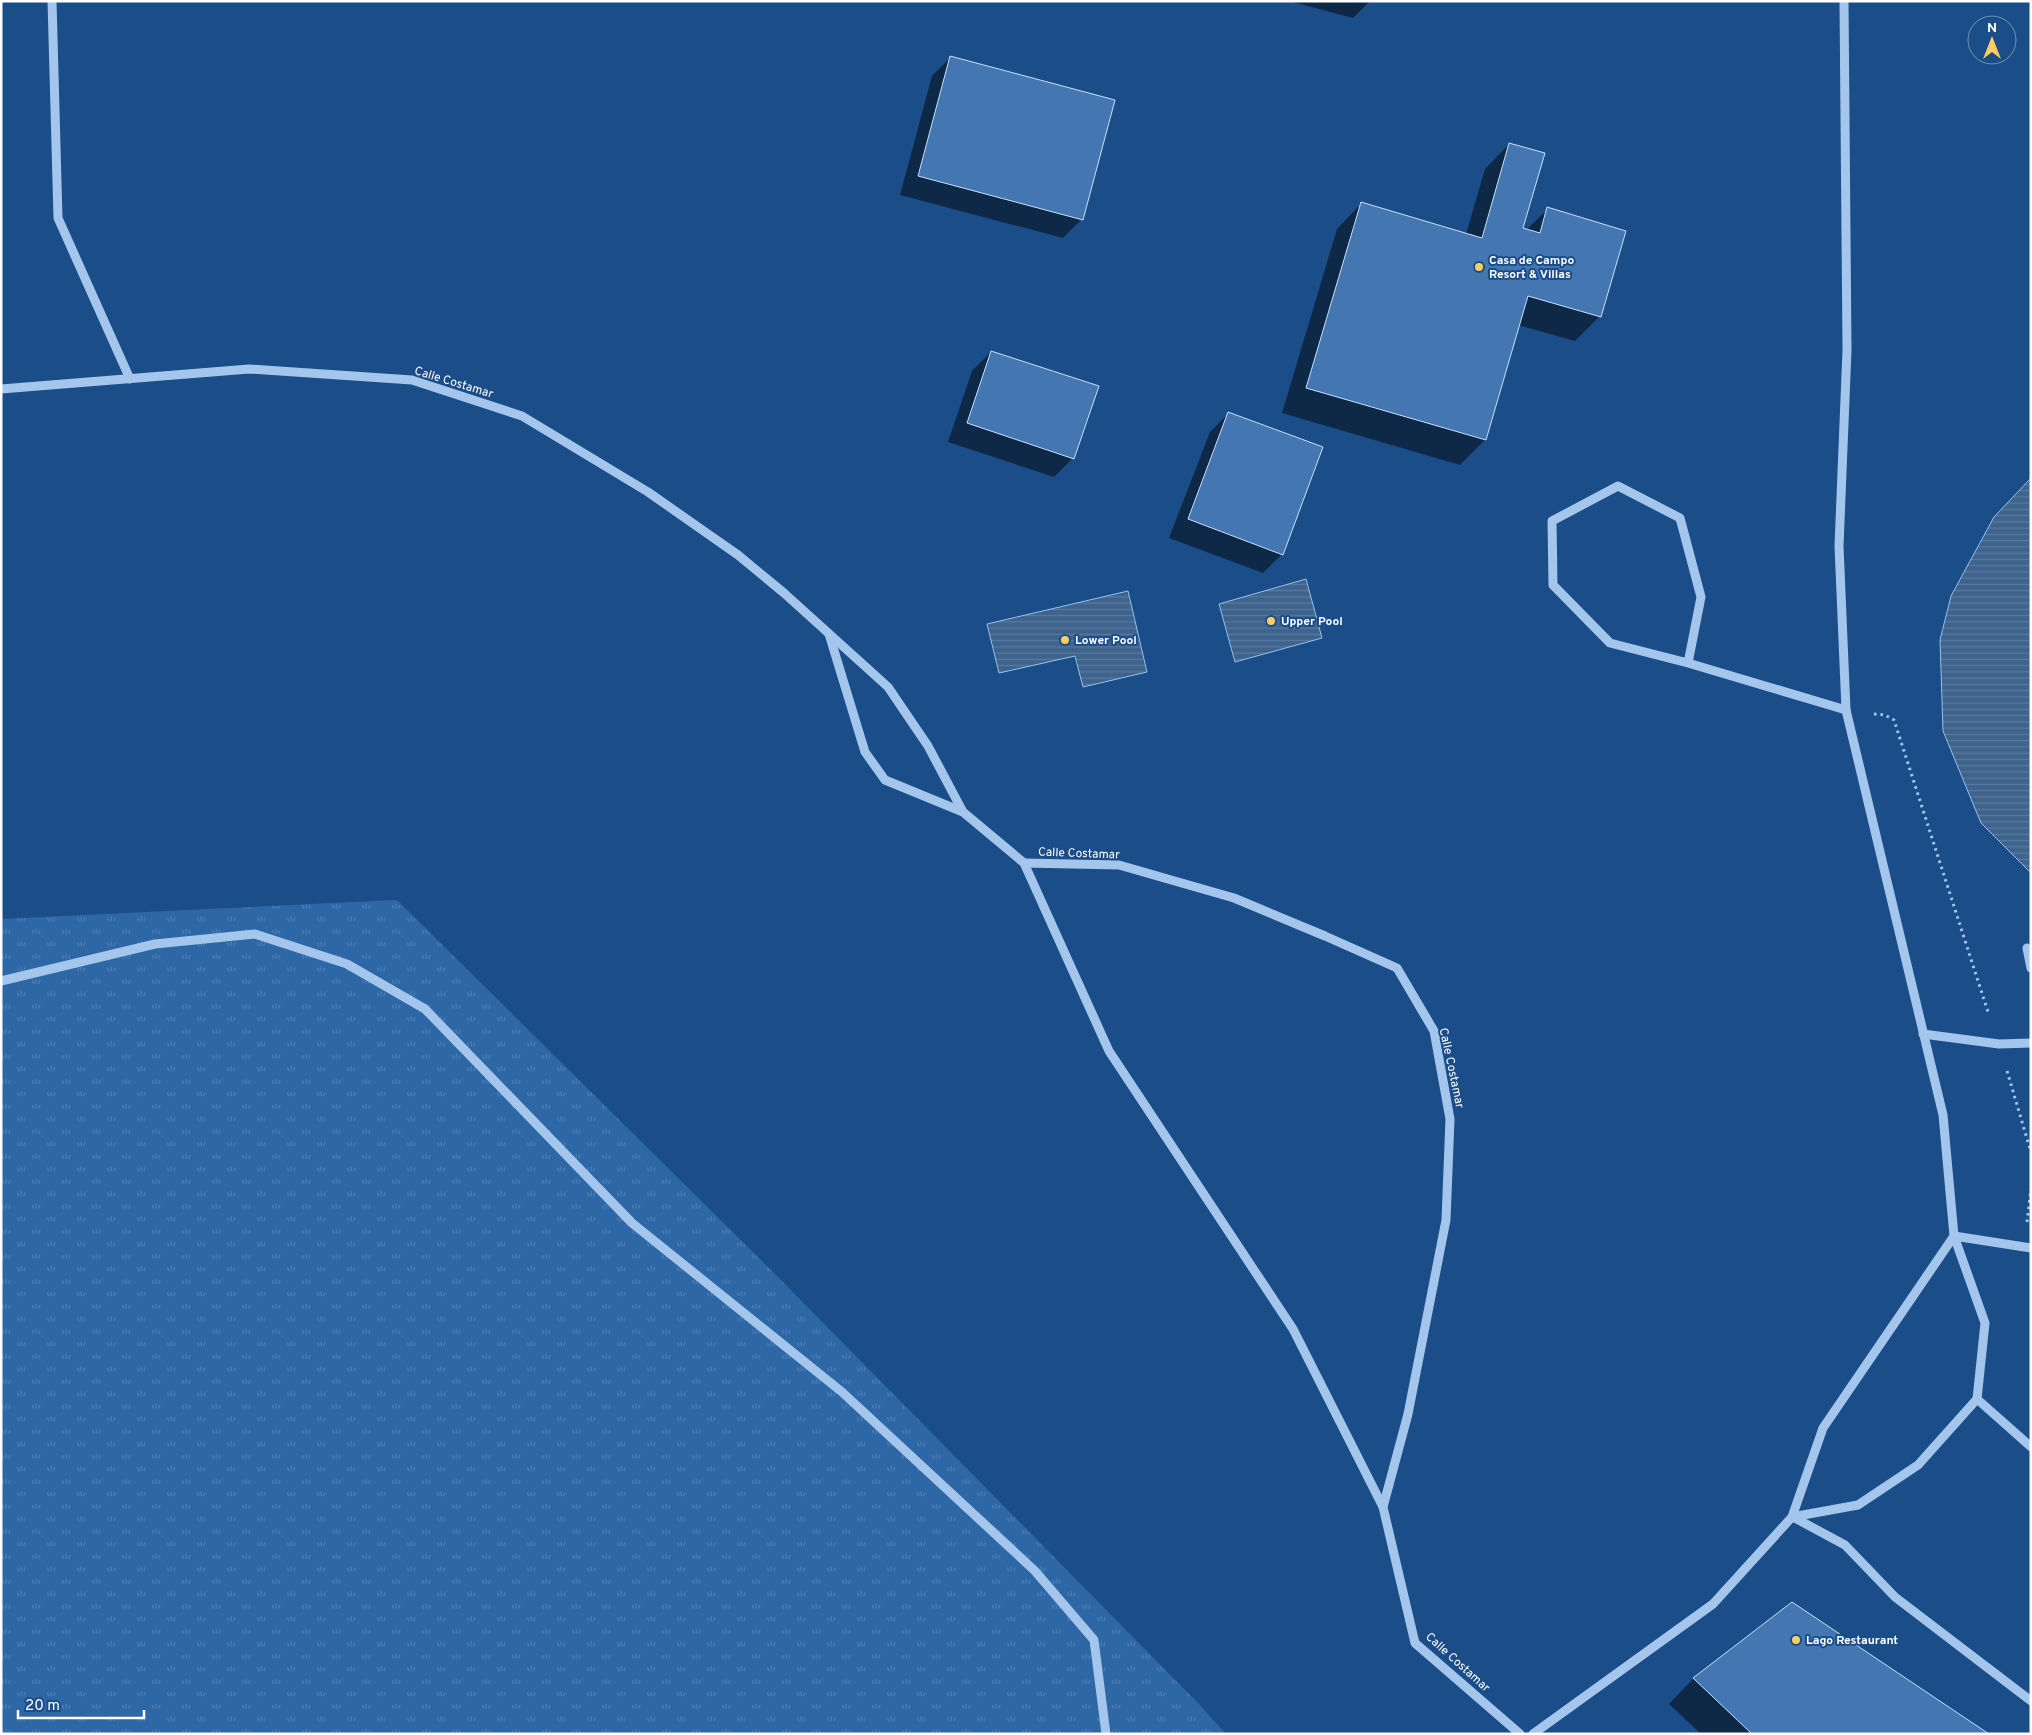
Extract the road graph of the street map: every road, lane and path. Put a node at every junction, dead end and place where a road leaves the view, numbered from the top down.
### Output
1 (52, 1) edge
2 (1844, 1) edge
3 (130, 379) junction
4 (1, 389) edge
5 (829, 634) junction
6 (1688, 664) junction
7 (1846, 710) junction
8 (962, 812) junction
9 (1024, 863) junction
10 (2027, 948) dead end
11 (2031, 968) edge
12 (1, 981) edge
13 (1923, 1034) junction
14 (2031, 1043) edge
15 (1999, 1044) junction
16 (2031, 1152) edge
17 (1954, 1236) junction
18 (2031, 1248) edge
19 (1977, 1399) junction
20 (2031, 1447) edge
21 (1383, 1507) junction
22 (1792, 1517) junction
23 (2031, 1702) edge
24 (1106, 1734) edge
25 (1520, 1734) edge
26 (1533, 1734) edge

1 - 3 street
2 - 7 street
3 - 4 street, Calle Costamar
3 - 5 street, Calle Costamar
5 - 8 street, Calle Costamar
5 - 8 street, Calle Costamar
6 - 6 street
6 - 7 street
7 - 13 street
7 - 15 path
8 - 9 street, Calle Costamar
9 - 21 street, Calle Costamar
9 - 21 street, Calle Costamar
10 - 11 street
12 - 24 street
13 - 15 street
13 - 17 street
14 - 15 street
15 - 16 path
17 - 18 street
17 - 19 street
17 - 22 street
19 - 20 street
19 - 22 street
21 - 25 street, Calle Costamar
22 - 23 street
22 - 26 street

